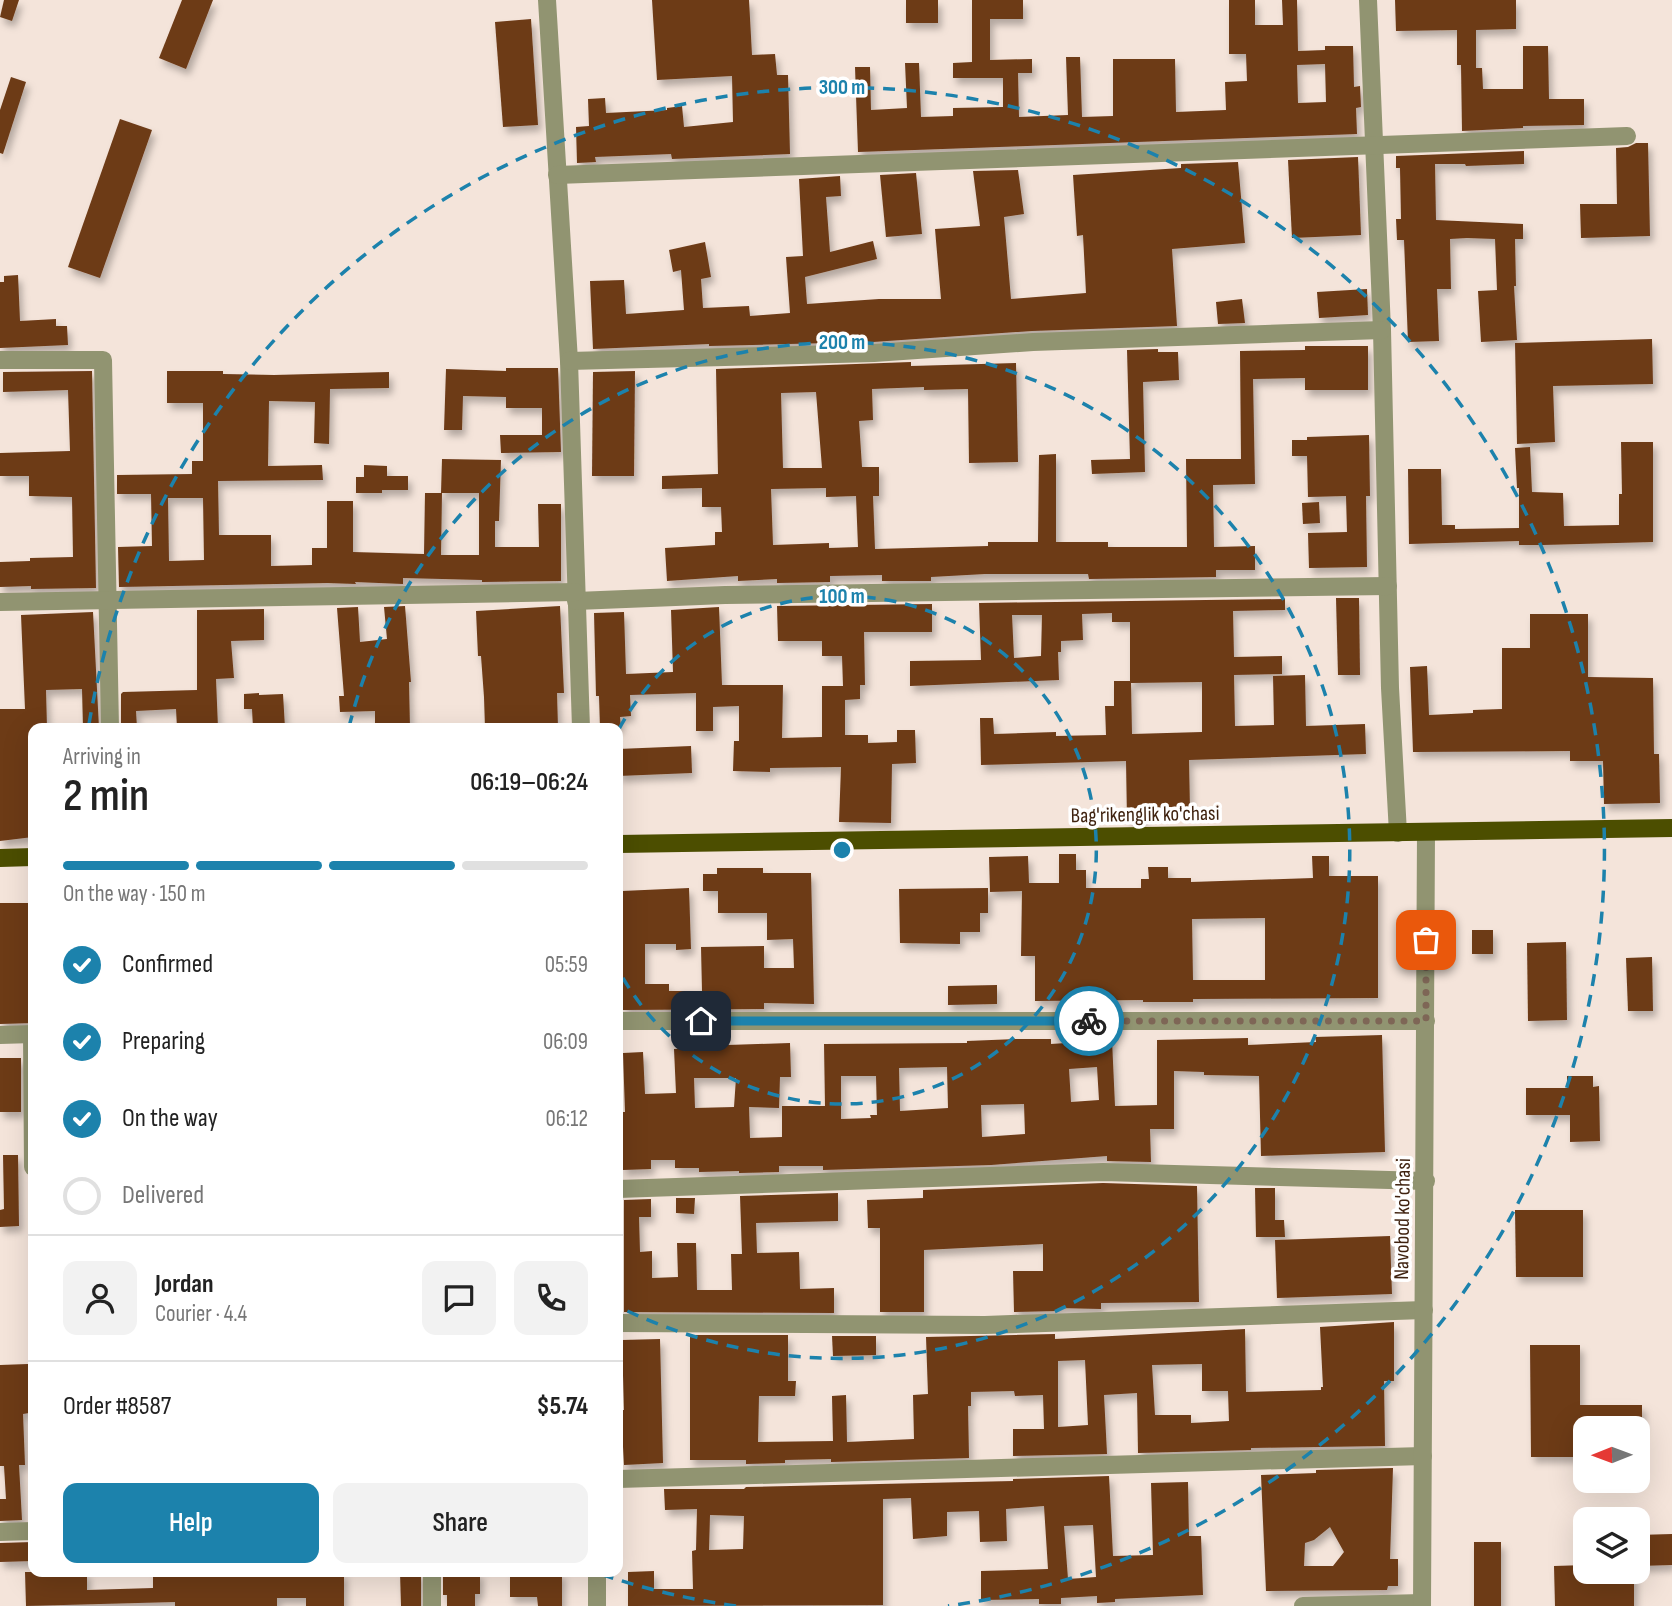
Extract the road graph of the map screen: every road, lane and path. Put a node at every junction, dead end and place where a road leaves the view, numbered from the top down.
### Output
1 (547, 0) edge
2 (1368, 0) edge
3 (1627, 136) dead end
4 (1375, 146) junction
5 (556, 175) junction
6 (1382, 330) junction
7 (0, 360) edge
8 (569, 361) junction
9 (1388, 586) junction
10 (575, 596) junction
11 (107, 601) junction
12 (0, 602) edge
13 (110, 723) edge
14 (580, 723) edge
15 (1672, 828) edge
16 (1398, 833) junction
17 (1426, 833) junction
18 (623, 844) edge
19 (28, 857) edge
20 (0, 858) edge
21 (623, 1021) edge
22 (1426, 1021) junction
23 (28, 1034) edge
24 (0, 1035) edge
25 (1426, 1181) junction
26 (623, 1189) edge
27 (1424, 1310) junction
28 (623, 1323) edge
29 (1423, 1456) junction
30 (623, 1479) edge
31 (28, 1531) edge
32 (0, 1532) edge
33 (432, 1577) edge
34 (597, 1577) edge
35 (1422, 1605) edge
36 (432, 1606) edge
37 (597, 1606) edge
38 (1303, 1606) edge

1 - 5 street
2 - 4 street
3 - 4 street
4 - 5 street
4 - 6 street
5 - 8 street
6 - 8 street
6 - 9 street
7 - 11 street
8 - 10 street
9 - 10 street
9 - 16 street
10 - 11 street
10 - 14 street
11 - 12 street
11 - 13 street
15 - 17 main road, Bag'rikenglik ko'chasi
16 - 17 main road, Bag'rikenglik ko'chasi
16 - 18 main road, Bag'rikenglik ko'chasi
17 - 22 street, Navobod ko'chasi
19 - 20 main road
21 - 22 street
22 - 25 street, Navobod ko'chasi
23 - 24 street
25 - 26 street
25 - 27 street, Navobod ko'chasi
27 - 28 street
27 - 29 street, Navobod ko'chasi
29 - 30 street
29 - 35 street, Navobod ko'chasi
31 - 32 street
33 - 36 street
34 - 37 street
35 - 38 street

